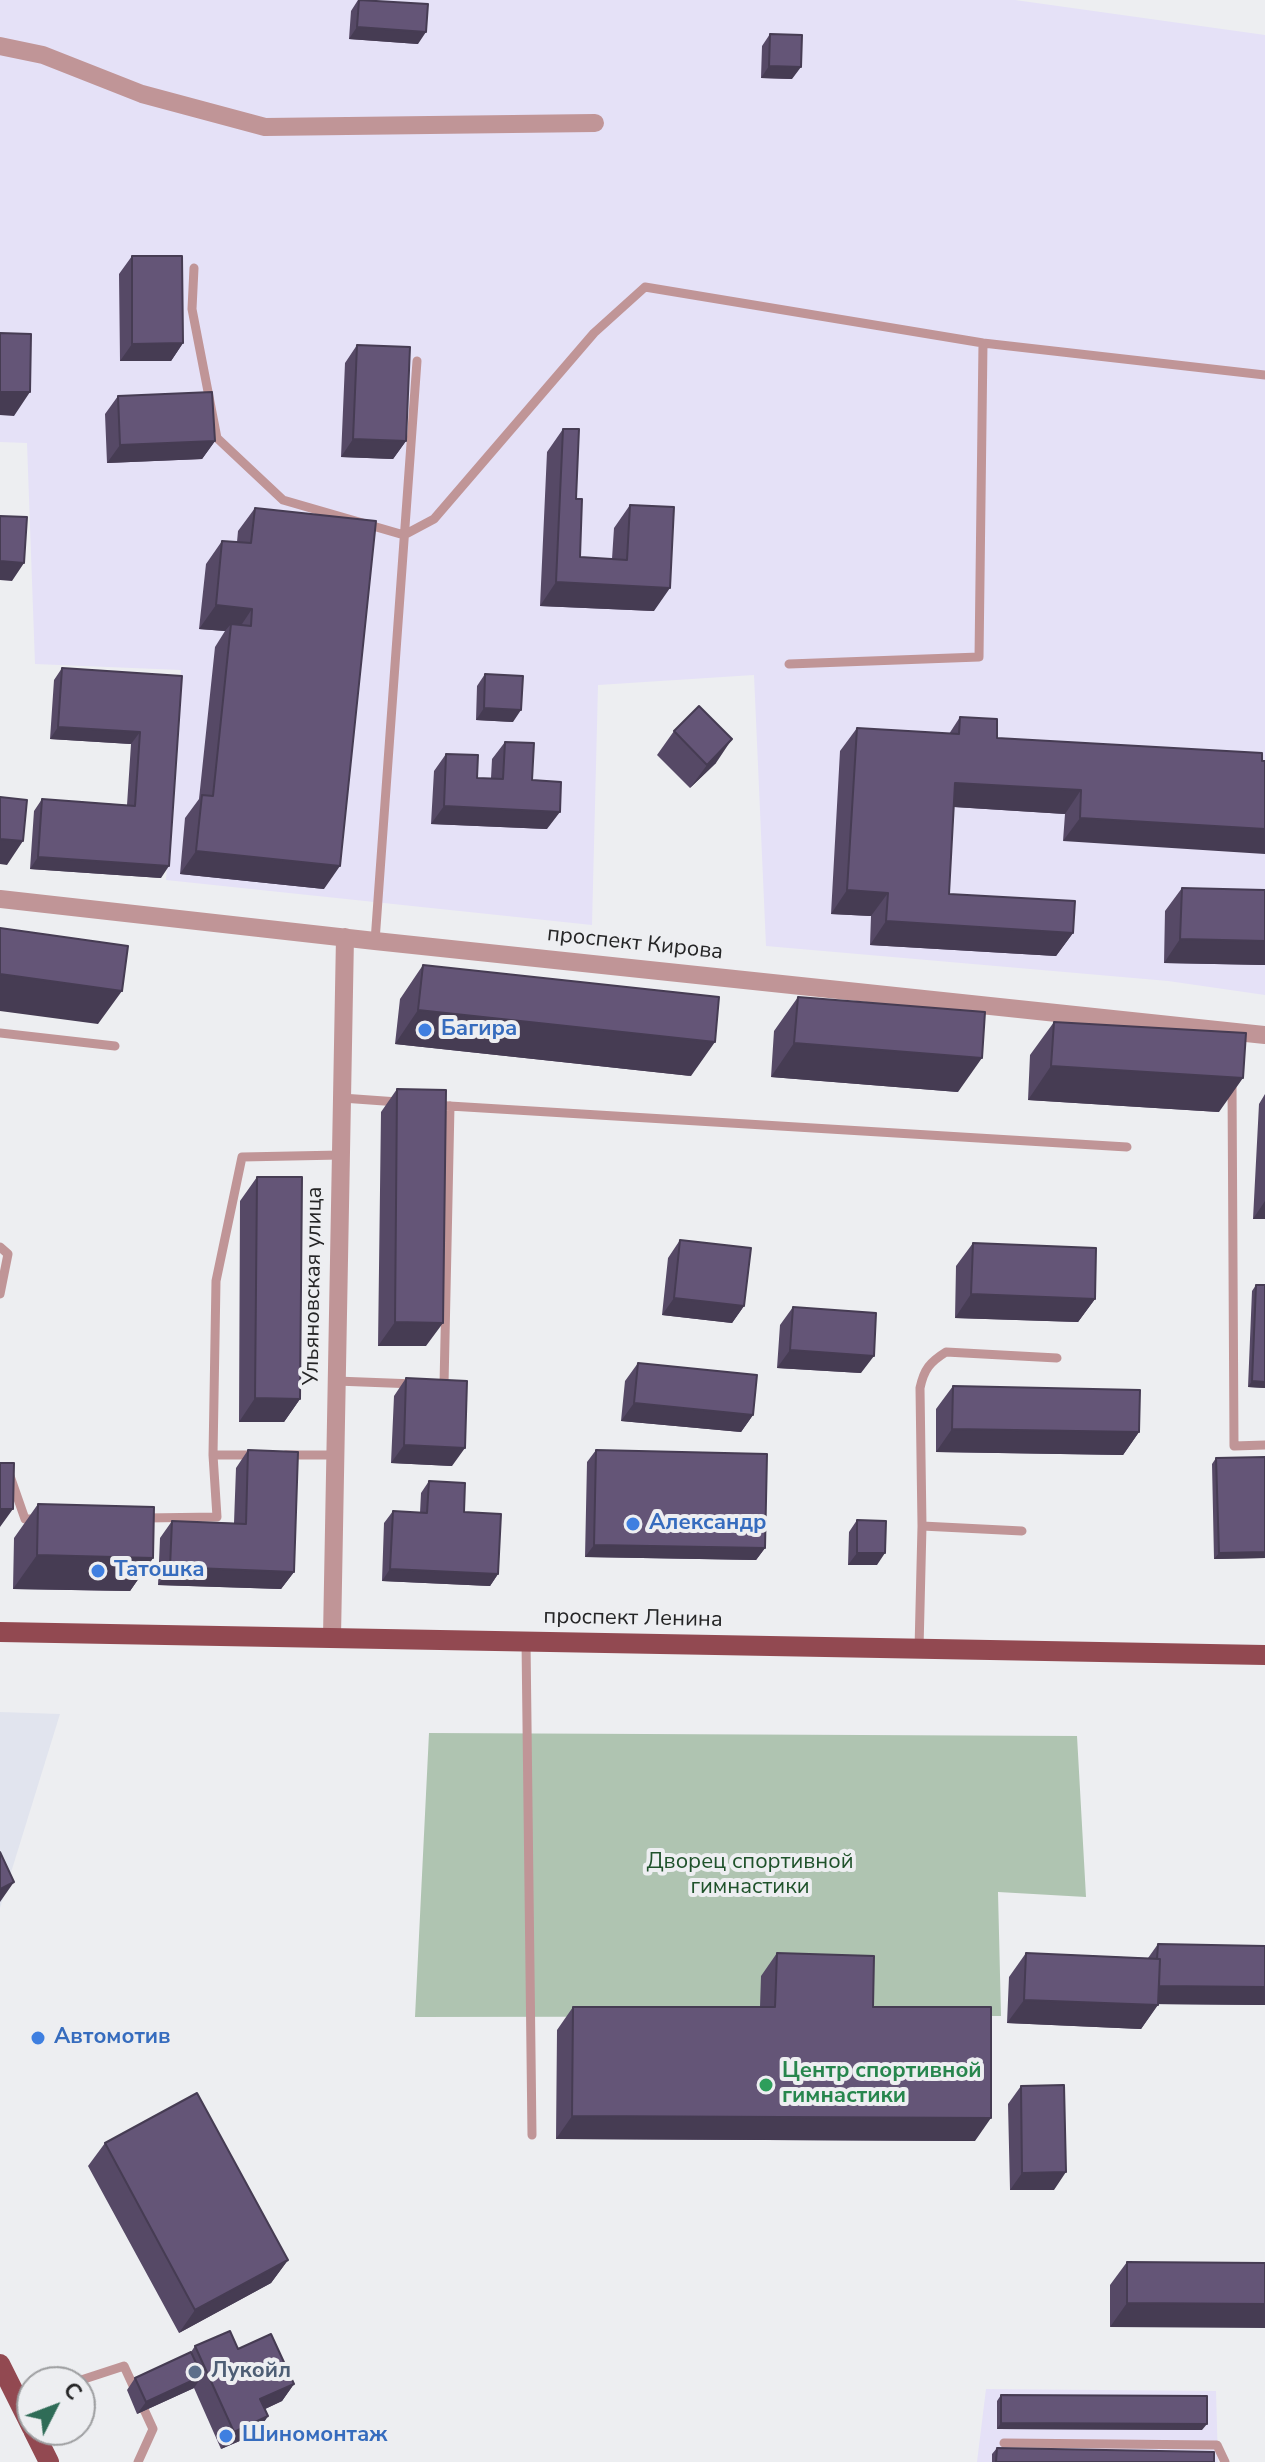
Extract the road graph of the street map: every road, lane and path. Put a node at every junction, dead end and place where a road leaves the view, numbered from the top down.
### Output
1 (0, 46) edge
2 (595, 123) dead end
3 (194, 268) dead end
4 (983, 343) junction
5 (417, 361) dead end
6 (1265, 375) edge
7 (404, 535) junction
8 (789, 664) dead end
9 (0, 899) edge
10 (345, 937) junction
11 (375, 941) junction
12 (0, 1033) edge
13 (1265, 1035) edge
14 (115, 1046) dead end
15 (1232, 1079) edge
16 (342, 1098) junction
17 (404, 1102) edge
18 (419, 1104) edge
19 (450, 1106) junction
20 (1127, 1147) dead end
21 (341, 1155) junction
22 (0, 1247) edge
23 (0, 1294) edge
24 (1057, 1358) dead end
25 (336, 1381) junction
26 (1265, 1445) edge
27 (213, 1455) junction
28 (259, 1455) edge
29 (274, 1455) edge
30 (335, 1455) junction
31 (0, 1476) edge
32 (137, 1518) edge
33 (57, 1519) edge
34 (922, 1526) junction
35 (1022, 1531) dead end
36 (0, 1632) edge
37 (332, 1636) junction
38 (526, 1641) junction
39 (919, 1649) junction
40 (1265, 1655) edge
41 (532, 2135) dead end
42 (0, 2364) edge
43 (96, 2375) edge
44 (16, 2385) edge
45 (1004, 2443) dead end
46 (138, 2462) edge
47 (1225, 2462) edge

1 - 2 street
3 - 7 lane
4 - 6 lane
4 - 7 lane
4 - 8 lane
5 - 7 lane
7 - 11 lane
9 - 10 street, проспект Кирова
10 - 11 street, проспект Кирова
10 - 16 street, Ульяновская улица
11 - 13 street, проспект Кирова
12 - 14 lane
15 - 26 lane
16 - 17 lane
16 - 21 street, Ульяновская улица
18 - 19 lane
19 - 20 lane
19 - 25 lane
21 - 25 street, Ульяновская улица
21 - 27 lane
22 - 23 lane
24 - 34 lane
25 - 30 street, Ульяновская улица
27 - 28 lane
27 - 32 lane
29 - 30 lane
30 - 37 street, Ульяновская улица
31 - 33 lane
34 - 35 lane
34 - 39 lane
36 - 37 main road, проспект Ленина
37 - 38 main road, проспект Ленина
38 - 39 main road, проспект Ленина
38 - 41 lane
39 - 40 main road, проспект Ленина
42 - 44 main road
43 - 46 lane
45 - 47 lane

